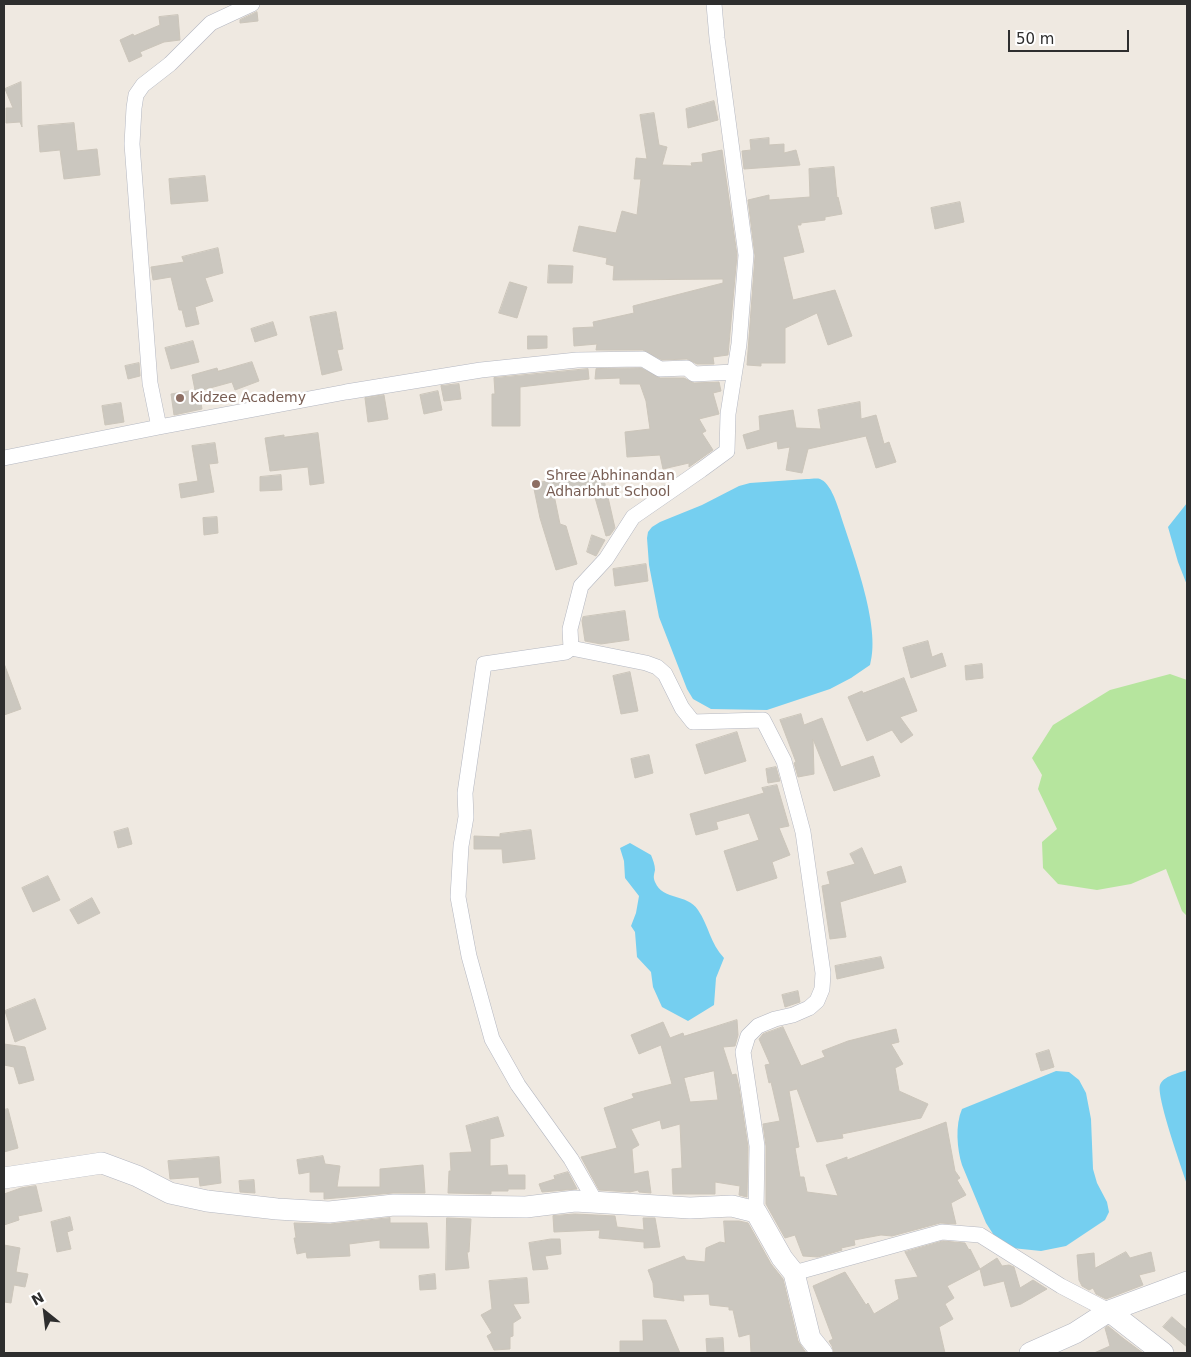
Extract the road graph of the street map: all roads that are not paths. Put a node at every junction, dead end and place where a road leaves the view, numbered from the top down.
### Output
1 (252, 4) edge
2 (714, 4) edge
3 (734, 372) junction
4 (159, 427) junction
5 (4, 458) edge
6 (571, 648) junction
7 (4, 1178) edge
8 (595, 1201) junction
9 (756, 1212) junction
10 (794, 1273) junction
11 (1187, 1282) edge
12 (1108, 1312) junction
13 (822, 1353) edge
14 (1030, 1353) edge
15 (1163, 1353) edge

1 - 4 street
2 - 3 street
3 - 4 street
3 - 6 street
4 - 5 street
6 - 8 street
6 - 9 street
7 - 8 street
8 - 9 street
9 - 10 street
10 - 12 street
10 - 13 street
11 - 12 street
12 - 14 street
12 - 15 street

